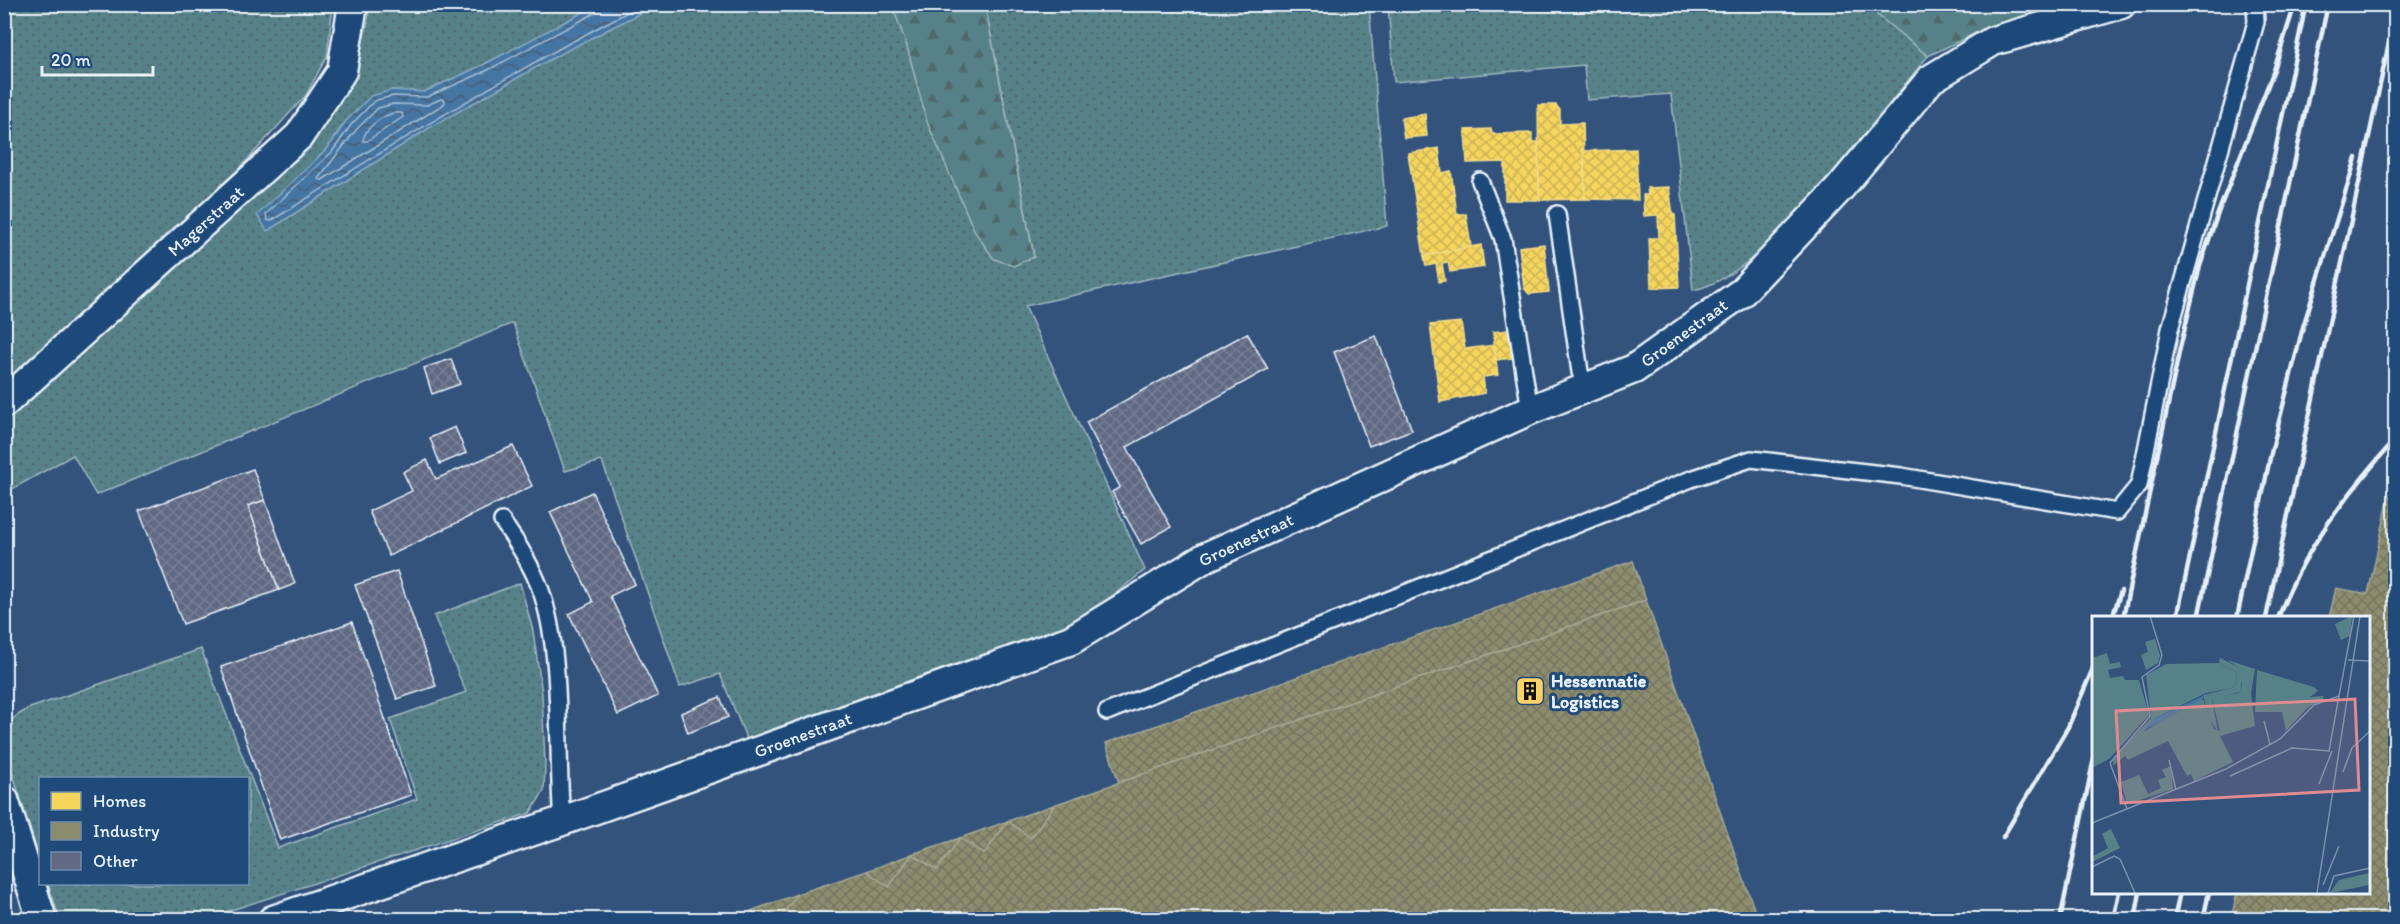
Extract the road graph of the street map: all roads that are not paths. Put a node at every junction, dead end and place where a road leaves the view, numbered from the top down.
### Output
1 (353, 4) edge
2 (2121, 4) edge
3 (2255, 4) edge
4 (1480, 181) dead end
5 (1557, 214) dead end
6 (1586, 388) junction
7 (4, 403) edge
8 (1530, 410) junction
9 (502, 521) dead end
10 (1107, 712) dead end
11 (4, 800) edge
12 (562, 821) junction
13 (42, 920) edge
14 (273, 920) edge

1 - 7 street, Magerstraat
2 - 6 street, Groenestraat
3 - 10 lane
4 - 8 lane
5 - 6 lane
6 - 8 street, Groenestraat
8 - 12 street, Groenestraat
9 - 12 lane
11 - 13 street
12 - 14 street, Groenestraat

